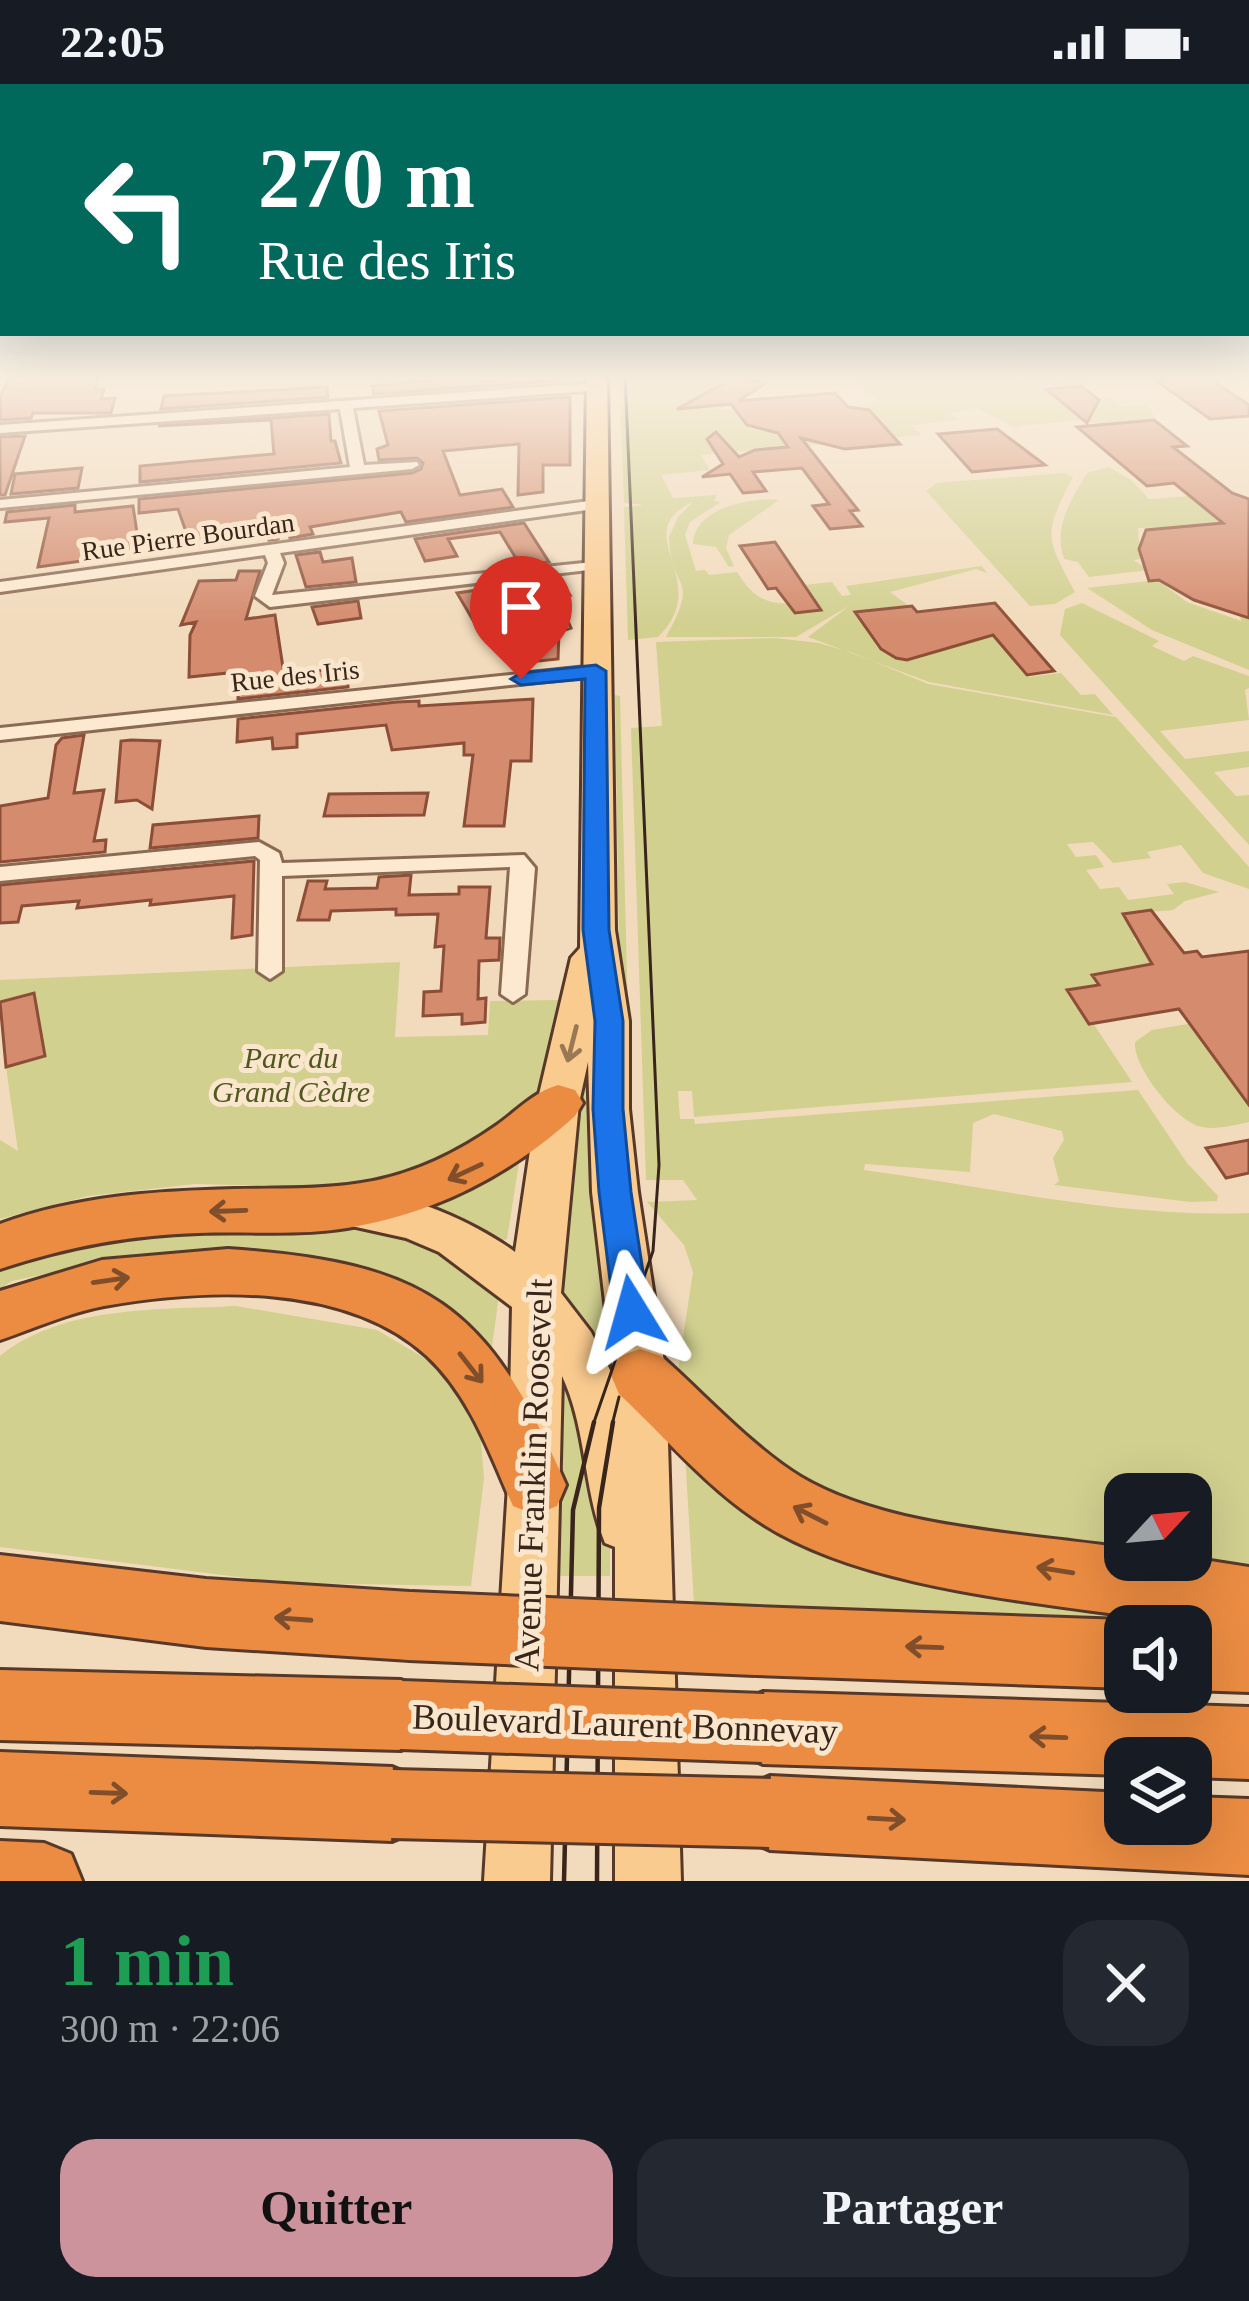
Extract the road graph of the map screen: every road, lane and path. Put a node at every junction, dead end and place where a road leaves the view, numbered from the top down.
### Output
1 (356, 459) edge
2 (596, 459) edge
3 (412, 465) dead end
4 (358, 470) junction
5 (0, 504) edge
6 (596, 505) junction
7 (271, 549) junction
8 (597, 564) junction
9 (0, 587) edge
10 (596, 671) junction
11 (0, 734) edge
12 (271, 870) junction
13 (0, 874) edge
14 (596, 930) junction
15 (269, 971) dead end
16 (513, 994) dead end
17 (558, 1102) junction
18 (345, 1208) junction
19 (0, 1246) edge
20 (534, 1295) junction
21 (0, 1316) edge
22 (640, 1375) junction
23 (536, 1485) junction
24 (0, 1588) edge
25 (1249, 1600) edge
26 (644, 1624) junction
27 (1104, 1653) edge
28 (1212, 1657) edge
29 (1249, 1658) edge
30 (0, 1683) edge
31 (0, 1705) edge
32 (124, 1707) junction
33 (1249, 1743) edge
34 (0, 1789) edge
35 (1249, 1837) edge
36 (0, 1879) edge
37 (44, 1881) edge
38 (517, 1881) edge
39 (648, 1881) edge

1 - 4 street
2 - 6 main road, Avenue Franklin Roosevelt
3 - 4 street
4 - 5 street
6 - 7 street, Rue Pierre Bourdan
6 - 8 main road, Avenue Franklin Roosevelt
7 - 8 street
7 - 9 street, Rue Pierre Bourdan
8 - 10 main road, Avenue Franklin Roosevelt
10 - 11 street, Rue des Iris
10 - 14 main road, Avenue Franklin Roosevelt
12 - 13 street
12 - 15 street
12 - 16 street
14 -> 17 main road, Avenue Franklin Roosevelt
14 - 22 main road, Avenue Franklin Roosevelt
17 -> 18 highway
17 - 20 main road, Avenue Franklin Roosevelt
18 -> 19 highway
18 - 20 main road
20 - 23 main road, Avenue Franklin Roosevelt
20 - 26 main road
21 -> 23 highway
25 -> 22 highway
22 - 26 main road, Avenue Franklin Roosevelt
23 - 38 main road, Avenue Franklin Roosevelt
27 -> 24 highway, bridge
26 - 39 main road, Avenue Franklin Roosevelt
28 - 29 highway
30 - 32 highway
31 - 32 highway, Boulevard Laurent Bonnevay
33 -> 32 highway, Boulevard Laurent Bonnevay, bridge
34 -> 35 highway, bridge
36 - 37 highway

